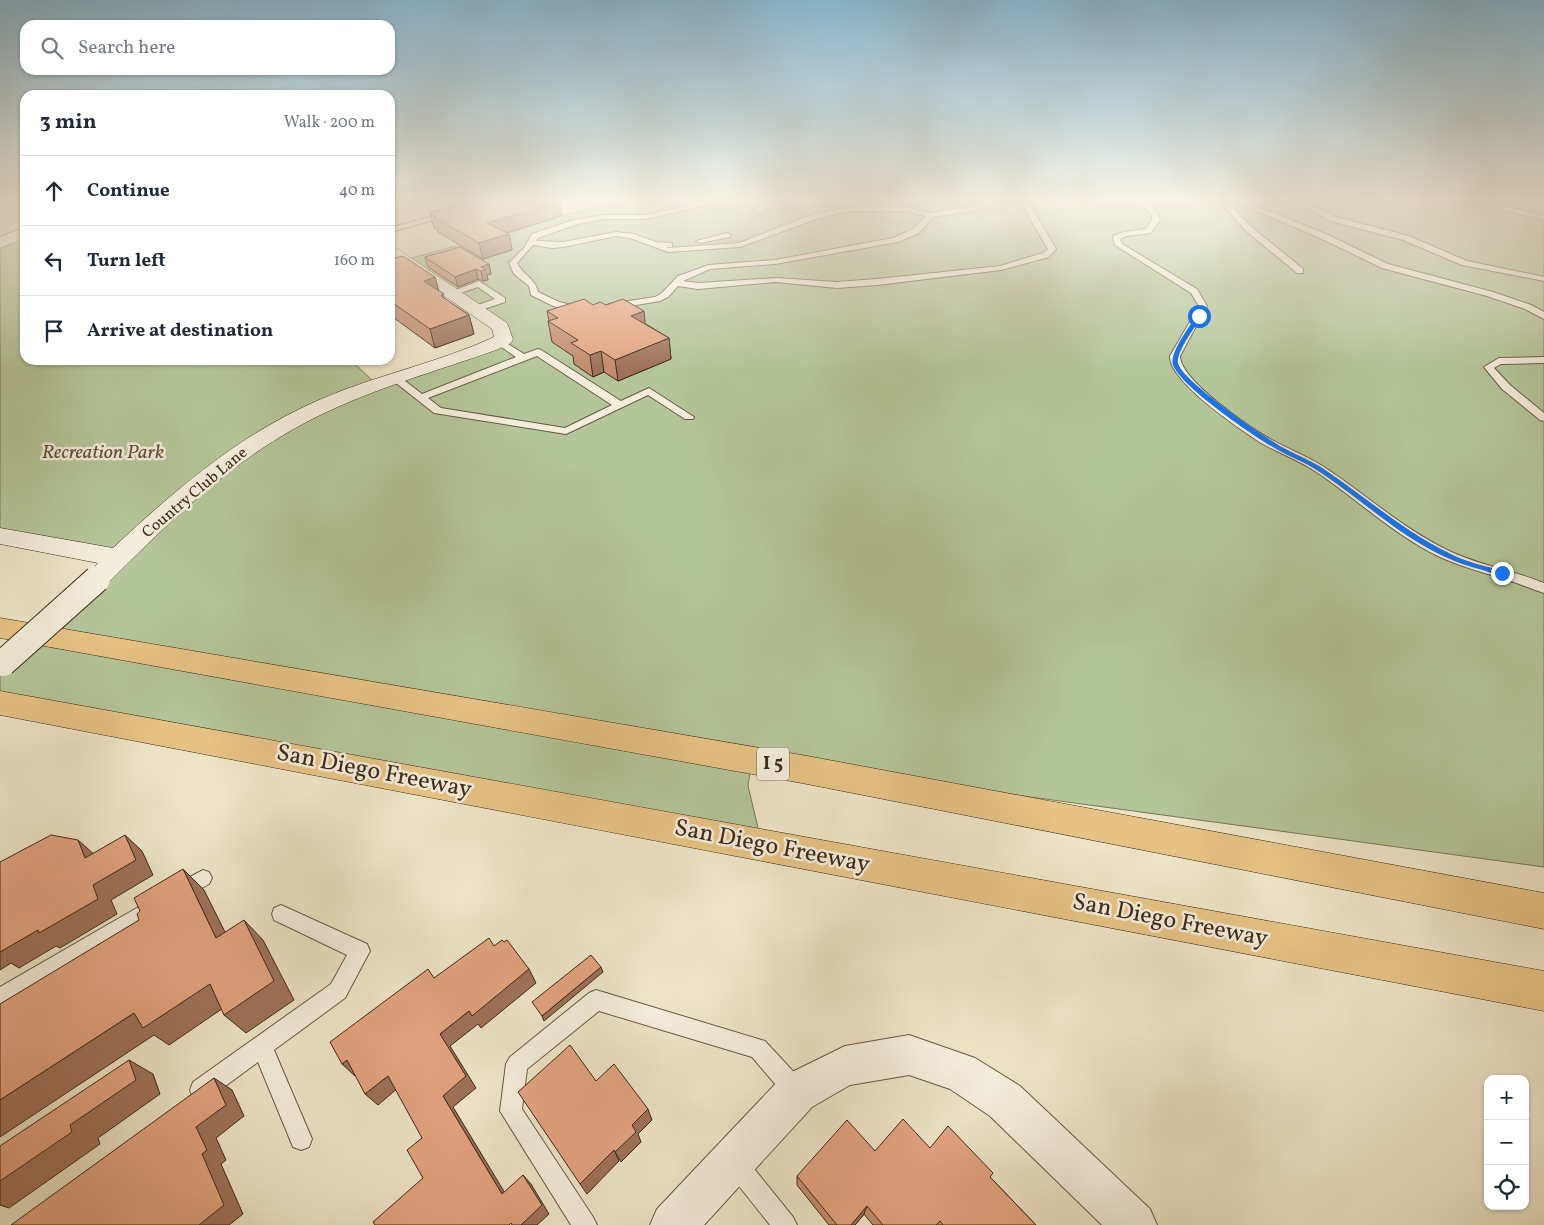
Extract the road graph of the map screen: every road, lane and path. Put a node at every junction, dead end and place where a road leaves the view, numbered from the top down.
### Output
1 (520, 255) edge
2 (818, 255) edge
3 (1045, 255) edge
4 (1137, 255) edge
5 (1282, 255) edge
6 (1363, 255) edge
7 (1447, 255) edge
8 (395, 258) edge
9 (742, 266) junction
10 (1300, 271) dead end
11 (1544, 279) edge
12 (677, 283) junction
13 (823, 284) junction
14 (452, 293) junction
15 (475, 309) junction
16 (601, 309) edge
17 (592, 310) edge
18 (1544, 316) edge
19 (500, 342) junction
20 (523, 358) junction
21 (1544, 360) edge
22 (396, 379) junction
23 (420, 398) junction
24 (620, 405) junction
25 (689, 416) dead end
26 (1544, 418) edge
27 (0, 536) edge
28 (119, 558) junction
29 (1544, 588) edge
30 (0, 628) edge
31 (2, 665) edge
32 (0, 703) edge
33 (204, 878) dead end
34 (1544, 911) edge
35 (281, 914) dead end
36 (1505, 984) junction
37 (1544, 991) edge
38 (1544, 996) edge
39 (0, 998) edge
40 (262, 1046) junction
41 (797, 1092) junction
42 (183, 1103) edge
43 (300, 1139) dead end
44 (733, 1160) junction
45 (586, 1225) edge
46 (673, 1225) edge
47 (785, 1225) edge
48 (1134, 1225) edge

1 - 17 lane
2 - 9 lane
3 - 13 lane
4 - 29 lane
5 - 10 lane
6 - 18 lane
7 - 11 lane
8 - 14 street
9 - 12 lane
9 - 13 lane
12 - 13 lane
12 - 16 lane
14 - 15 street
14 - 15 lane
15 - 19 street
19 - 20 lane
19 - 22 street, Country Club Lane
20 - 23 lane
20 - 24 lane
21 - 26 lane
22 - 23 lane
22 - 28 street, Country Club Lane
23 - 24 lane
24 - 25 lane
27 - 28 street
28 - 31 street, Country Club Lane, bridge
30 - 34 highway, I 5
32 - 36 highway, San Diego Freeway
33 - 39 lane
35 - 40 lane
36 - 37 highway, San Diego Freeway
36 - 38 highway
40 - 42 lane
40 - 43 lane
41 - 44 street
41 - 45 lane
41 - 48 street
44 - 46 street
44 - 47 lane

